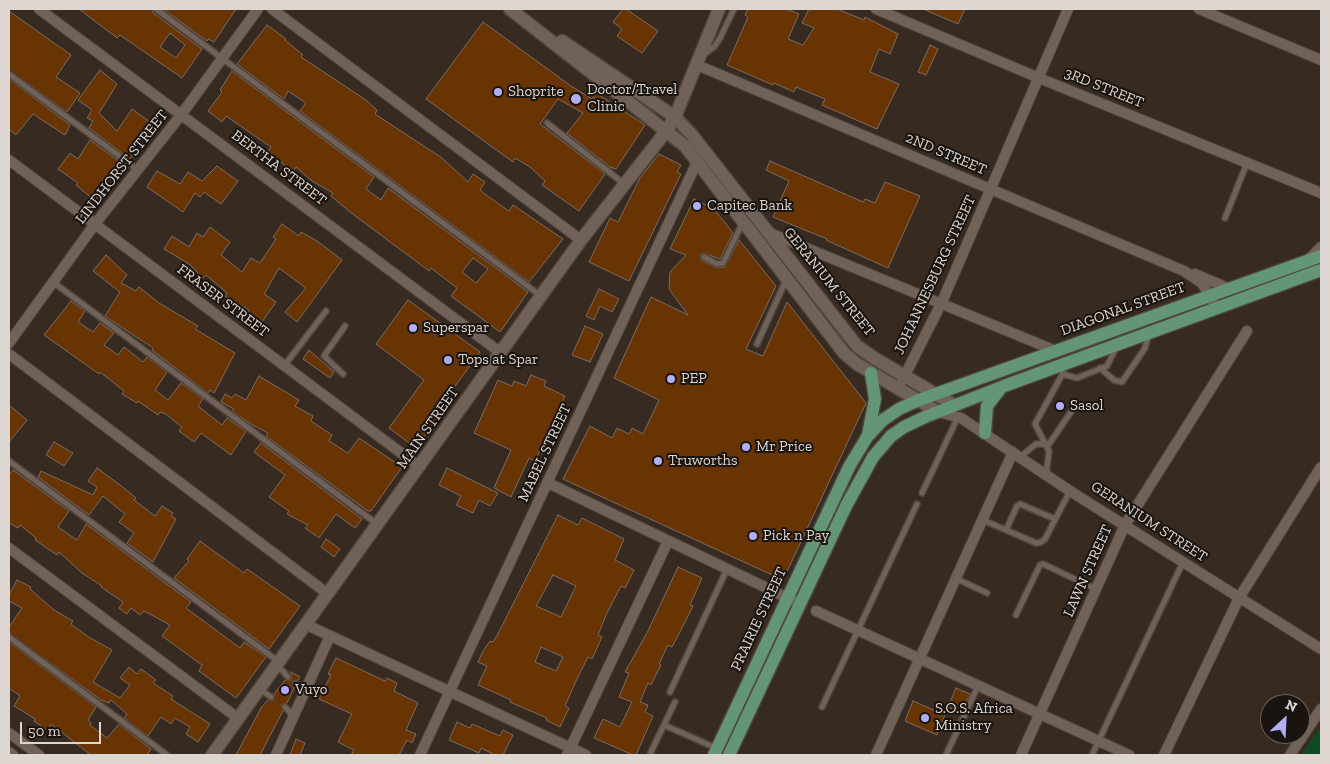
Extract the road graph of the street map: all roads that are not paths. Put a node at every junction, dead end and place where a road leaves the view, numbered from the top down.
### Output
1 (39, 9) edge
2 (156, 9) edge
3 (258, 9) edge
4 (272, 9) edge
5 (510, 9) edge
6 (719, 9) edge
7 (734, 9) edge
8 (876, 9) edge
9 (1068, 9) edge
10 (1199, 9) edge
11 (222, 58) junction
12 (699, 60) junction
13 (1321, 60) edge
14 (9, 74) edge
15 (1039, 78) junction
16 (182, 114) junction
17 (547, 123) dead end
18 (671, 123) junction
19 (9, 160) edge
20 (697, 162) junction
21 (1247, 163) junction
22 (138, 170) junction
23 (625, 185) junction
24 (991, 190) junction
25 (1321, 193) edge
26 (1224, 218) dead end
27 (743, 222) junction
28 (96, 224) junction
29 (770, 233) junction
30 (581, 240) junction
31 (1321, 247) edge
32 (1321, 256) edge
33 (704, 257) dead end
34 (1309, 260) junction
35 (1321, 270) edge
36 (1184, 271) junction
37 (786, 280) junction
38 (53, 282) junction
39 (1228, 288) junction
40 (1210, 295) junction
41 (542, 296) junction
42 (942, 302) junction
43 (1217, 309) junction
44 (326, 311) dead end
45 (345, 326) dead end
46 (1247, 331) dead end
47 (1150, 334) junction
48 (9, 343) edge
49 (757, 344) dead end
50 (1117, 345) junction
51 (1056, 351) junction
52 (501, 353) junction
53 (9, 354) edge
54 (284, 366) junction
55 (1100, 368) junction
56 (1061, 369) junction
57 (871, 372) junction
58 (343, 374) dead end
59 (904, 377) junction
60 (1004, 386) junction
61 (898, 388) junction
62 (935, 394) junction
63 (919, 400) junction
64 (1075, 406) dead end
65 (938, 412) junction
66 (958, 413) junction
67 (985, 433) junction
68 (867, 437) junction
69 (1046, 446) junction
70 (1017, 455) junction
71 (9, 461) edge
72 (420, 467) junction
73 (1321, 467) edge
74 (1046, 475) junction
75 (548, 483) junction
76 (1070, 491) junction
77 (922, 493) dead end
78 (917, 504) dead end
79 (1055, 519) junction
80 (983, 520) junction
81 (379, 525) junction
82 (1125, 525) junction
83 (1006, 530) junction
84 (668, 541) junction
85 (9, 548) edge
86 (1182, 562) junction
87 (727, 569) junction
88 (957, 579) junction
89 (1096, 589) junction
90 (987, 593) dead end
91 (328, 594) junction
92 (787, 597) junction
93 (1239, 598) junction
94 (799, 604) junction
95 (816, 611) dead end
96 (1016, 614) dead end
97 (307, 626) junction
98 (857, 630) junction
99 (330, 636) junction
100 (9, 637) edge
101 (1321, 650) edge
102 (921, 659) junction
103 (279, 665) junction
104 (288, 677) dead end
105 (296, 684) dead end
106 (978, 686) junction
107 (306, 690) junction
108 (670, 692) dead end
109 (449, 693) junction
110 (675, 702) dead end
111 (285, 708) dead end
112 (822, 708) dead end
113 (1321, 709) edge
114 (1041, 714) junction
115 (294, 716) junction
116 (239, 719) junction
117 (664, 725) junction
118 (9, 733) edge
119 (1099, 742) junction
120 (9, 752) edge
121 (569, 752) edge
122 (651, 752) dead end
123 (715, 752) edge
124 (14, 755) edge
125 (39, 755) edge
126 (166, 755) edge
127 (212, 755) edge
128 (276, 755) edge
129 (420, 755) edge
130 (586, 755) edge
131 (729, 755) edge
132 (876, 755) edge
133 (946, 755) edge
134 (1022, 755) edge
135 (1092, 755) edge
136 (1129, 755) edge
137 (1164, 755) edge
138 (1290, 755) edge

1 - 16 street, BERTHA STREET
2 - 11 lane
3 - 11 street, LINDHORST STREET
4 - 30 street
5 - 18 main road
6 - 12 main road, MAIN STREET
7 - 12 lane
8 - 15 street, 3RD STREET
9 - 15 street, JOHANNESBURG STREET
10 - 13 street
11 - 16 street, LINDHORST STREET
11 - 41 lane
12 - 18 main road, MAIN STREET
12 - 24 street, 2ND STREET
14 - 22 lane
15 - 21 street, 3RD STREET
15 - 24 street, JOHANNESBURG STREET
16 - 22 street, LINDHORST STREET
16 - 52 street, BERTHA STREET
17 - 23 lane
18 - 20 main road, GERANIUM STREET
18 - 23 main road, MAIN STREET
18 - 29 main road, GERANIUM STREET
19 - 28 street, FRASER STREET
20 - 27 main road, GERANIUM STREET
20 - 75 street, MABEL STREET
21 - 25 street, 3RD STREET
21 - 26 lane
22 - 28 street, LINDHORST STREET
23 - 30 main road, MAIN STREET
24 - 36 street, 2ND STREET
24 - 42 street, JOHANNESBURG STREET
27 - 33 lane
27 - 37 main road, GERANIUM STREET
28 - 38 street, LINDHORST STREET
28 - 54 street, FRASER STREET
29 - 42 street
29 - 59 main road, GERANIUM STREET
30 - 41 main road, MAIN STREET
31 - 34 street
32 - 34 main road, DIAGONAL STREET
34 - 39 main road, DIAGONAL STREET
35 - 43 main road
36 - 39 street, 2ND STREET
36 - 40 street, 2ND STREET
37 - 49 lane
37 - 57 main road, GERANIUM STREET
38 - 48 street, LINDHORST STREET
38 - 81 lane
39 - 40 main road, DIAGONAL STREET
40 - 43 street, 2ND STREET
40 - 51 main road, DIAGONAL STREET
41 - 52 main road, MAIN STREET
42 - 51 street
42 - 59 street, JOHANNESBURG STREET
43 - 47 main road
44 - 54 lane
45 - 58 lane
46 - 82 street, LAWN STREET
47 - 50 main road
47 - 55 lane
50 - 55 lane
50 - 56 main road
51 - 62 main road, DIAGONAL STREET
52 - 72 main road, MAIN STREET
53 - 91 street
54 - 72 street, FRASER STREET
55 - 56 lane
56 - 60 main road
56 - 69 lane
57 - 61 main road, GERANIUM STREET
57 - 68 main road
59 - 61 street, JOHANNESBURG STREET
59 - 62 main road, GERANIUM STREET
60 - 66 main road
60 - 67 main road
61 - 63 main road, GERANIUM STREET
62 - 63 main road, PRAIRIE STREET
62 - 66 main road, GERANIUM STREET
63 - 65 main road, GERANIUM STREET
63 - 68 main road, PRAIRIE STREET
64 - 69 lane
65 - 66 main road, PRAIRIE STREET
65 - 94 main road, PRAIRIE STREET
66 - 67 street, GERANIUM STREET
66 - 77 lane
67 - 70 street, GERANIUM STREET
68 - 92 main road, PRAIRIE STREET
69 - 70 lane
69 - 74 lane
70 - 74 street, GERANIUM STREET
70 - 80 street
71 - 103 lane
72 - 81 main road, MAIN STREET
73 - 93 street
74 - 76 street, GERANIUM STREET
75 - 84 street
75 - 109 street, MABEL STREET
76 - 79 lane
76 - 82 street, GERANIUM STREET
78 - 98 lane
79 - 83 lane
79 - 83 lane
80 - 83 lane
80 - 88 street
81 - 91 main road, MAIN STREET
82 - 86 street, GERANIUM STREET
82 - 89 street, LAWN STREET
84 - 87 street
84 - 121 street
85 - 116 street
86 - 93 street, GERANIUM STREET
86 - 119 lane
87 - 92 street
87 - 108 lane
88 - 90 lane
88 - 102 street
89 - 96 lane
89 - 114 street, LAWN STREET
91 - 97 main road, MAIN STREET
92 - 94 street
92 - 123 main road, PRAIRIE STREET
93 - 101 street, GERANIUM STREET
93 - 137 street
94 - 131 main road, PRAIRIE STREET
95 - 98 street
97 - 99 street
97 - 103 main road, MAIN STREET
98 - 102 street
98 - 112 lane
99 - 107 street
99 - 109 street
100 - 126 lane
102 - 106 street
102 - 132 street
103 - 104 lane
103 - 116 main road, MAIN STREET
105 - 107 lane
106 - 114 street
106 - 133 lane
107 - 115 street
109 - 121 street
109 - 129 street, MABEL STREET
110 - 117 lane
111 - 115 lane
113 - 138 street
114 - 119 street
114 - 134 street, LAWN STREET
115 - 128 street
116 - 127 main road, MAIN STREET
117 - 122 lane
117 - 123 lane
118 - 125 street
119 - 135 lane
119 - 136 street
120 - 124 street
121 - 130 street

